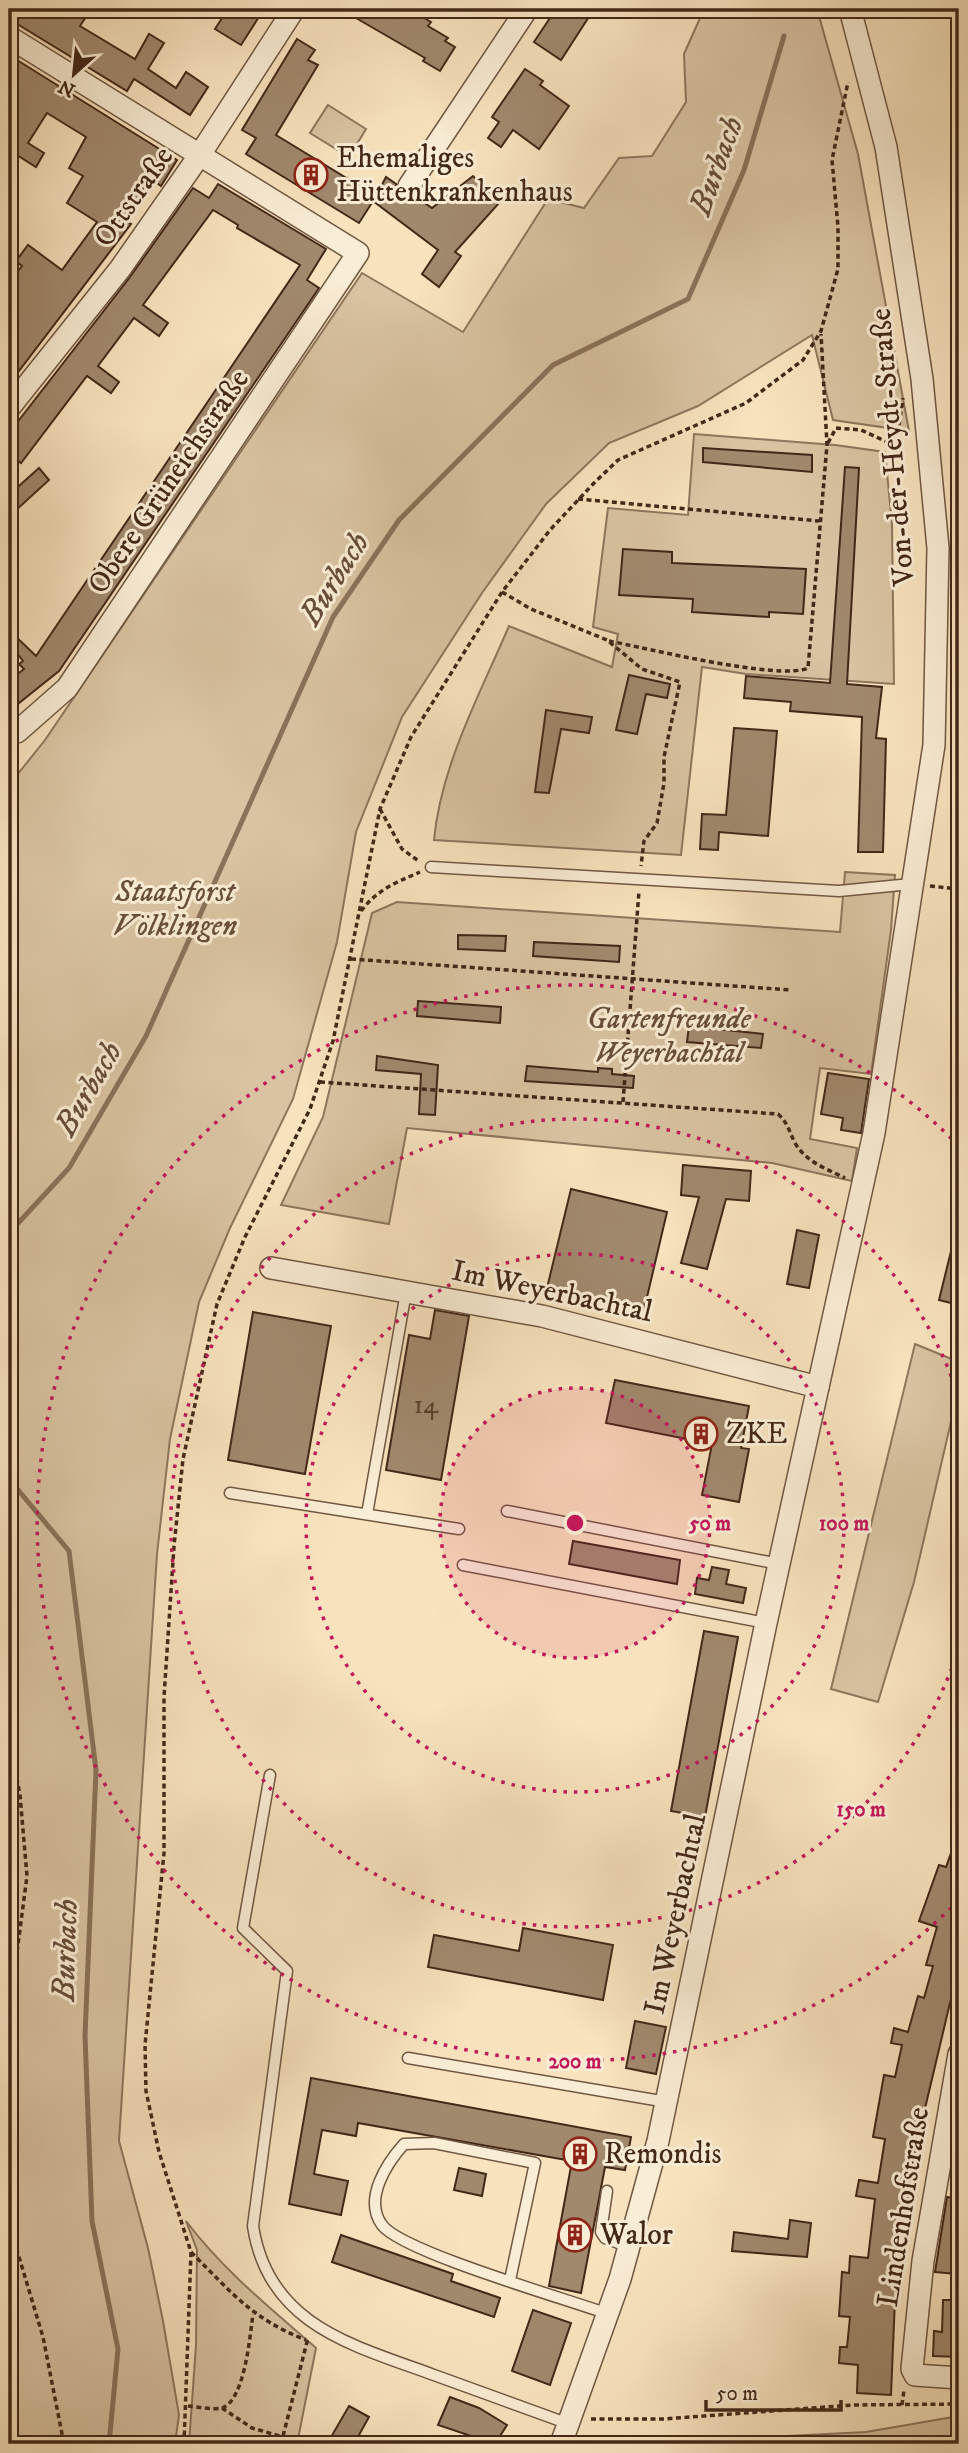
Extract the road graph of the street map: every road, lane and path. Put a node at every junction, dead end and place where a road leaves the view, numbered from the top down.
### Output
1 (294, 9) edge
2 (527, 9) edge
3 (850, 9) edge
4 (9, 37) edge
5 (849, 77) dead end
6 (199, 156) junction
7 (409, 186) dead end
8 (821, 331) junction
9 (922, 379) junction
10 (9, 408) edge
11 (827, 445) junction
12 (578, 499) junction
13 (819, 521) junction
14 (502, 592) junction
15 (607, 640) junction
16 (17, 732) dead end
17 (380, 809) junction
18 (431, 867) junction
19 (639, 882) junction
20 (916, 885) junction
21 (959, 889) edge
22 (359, 914) junction
23 (351, 959) junction
24 (631, 978) junction
25 (790, 990) dead end
26 (319, 1082) junction
27 (623, 1102) junction
28 (864, 1183) junction
29 (271, 1268) dead end
30 (407, 1292) junction
31 (818, 1387) junction
32 (230, 1493) dead end
33 (507, 1511) dead end
34 (367, 1514) junction
35 (459, 1529) dead end
36 (779, 1564) junction
37 (463, 1565) dead end
38 (766, 1623) junction
39 (9, 1736) edge
40 (270, 1775) dead end
41 (9, 2013) edge
42 (959, 2054) edge
43 (408, 2058) dead end
44 (667, 2102) junction
45 (607, 2191) dead end
46 (9, 2207) edge
47 (629, 2247) junction
48 (191, 2252) junction
49 (510, 2280) junction
50 (253, 2314) junction
51 (608, 2314) junction
52 (318, 2328) junction
53 (306, 2340) junction
54 (908, 2375) junction
55 (959, 2378) edge
56 (959, 2404) edge
57 (902, 2405) junction
58 (188, 2406) junction
59 (221, 2408) junction
60 (569, 2424) junction
61 (283, 2437) junction
62 (64, 2444) edge
63 (184, 2444) edge
64 (281, 2444) edge
65 (561, 2444) edge

1 - 6 street, Ottstraße
2 - 7 street
3 - 9 street, Von-der-Heydt-Straße
4 - 6 street
5 - 8 path
6 - 10 street, Ottstraße
6 - 16 street, Obere Grüneichstraße
8 - 11 path
8 - 12 path
9 - 11 path
9 - 20 street, Von-der-Heydt-Straße
11 - 13 path
12 - 13 path
12 - 14 path
13 - 15 path
14 - 15 path
14 - 17 path
15 - 19 path
17 - 18 path
17 - 22 path
18 - 19 lane
18 - 22 path
19 - 20 lane
19 - 24 path
20 - 21 path
20 - 28 street, Im Weyerbachtal
22 - 23 path
23 - 24 path
23 - 26 path
24 - 25 path
24 - 27 path
26 - 27 path
26 - 48 path
27 - 28 path
28 - 31 street, Im Weyerbachtal
29 - 30 street, Im Weyerbachtal
30 - 31 street, Im Weyerbachtal
30 - 34 lane
31 - 36 street, Im Weyerbachtal
32 - 34 lane
33 - 36 lane
34 - 35 lane
36 - 38 street, Im Weyerbachtal
37 - 38 lane
38 - 44 street, Im Weyerbachtal
39 - 41 path
40 - 52 lane
42 - 54 street, Lindenhofstraße
43 - 44 lane
44 - 47 street, Im Weyerbachtal
45 - 47 lane
46 - 62 path
47 - 51 street, Im Weyerbachtal
48 - 50 path
48 - 58 path
49 - 49 lane
49 - 51 lane
50 - 53 path
50 - 59 path
51 - 60 street, Im Weyerbachtal
52 - 53 path
52 - 60 lane
53 - 61 path
54 - 55 street
54 - 57 path
56 - 57 path
57 - 60 path
58 - 59 path
58 - 63 path
59 - 61 path
60 - 65 street, Im Weyerbachtal
61 - 64 path

